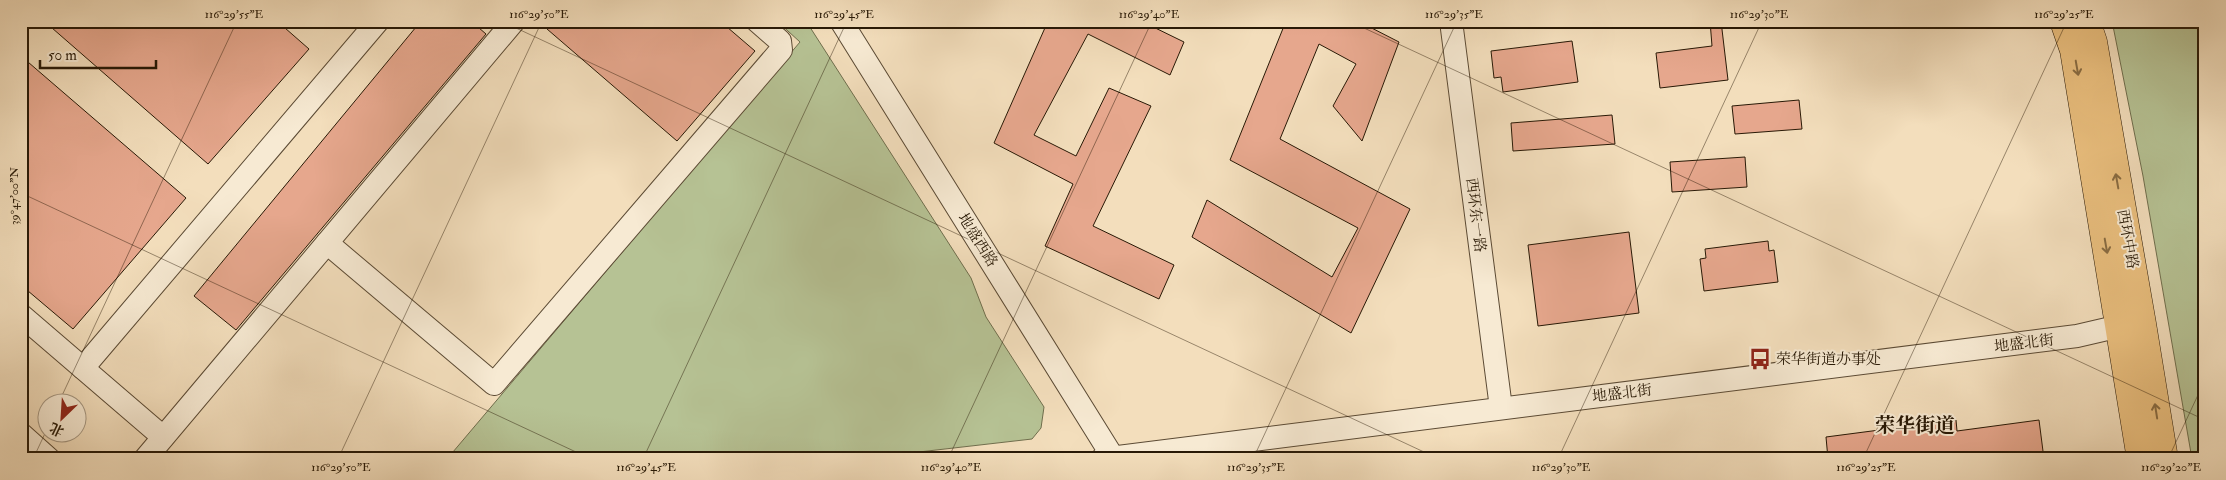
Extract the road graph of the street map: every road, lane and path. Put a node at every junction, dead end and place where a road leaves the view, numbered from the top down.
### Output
1 (378, 21) edge
2 (514, 21) edge
3 (757, 21) edge
4 (841, 21) edge
5 (1451, 21) edge
6 (2064, 21) edge
7 (2086, 21) edge
8 (327, 243) junction
9 (21, 315) edge
10 (2131, 325) junction
11 (83, 368) junction
12 (1501, 408) junction
13 (21, 434) edge
14 (164, 437) junction
15 (1110, 458) edge
16 (49, 459) edge
17 (145, 459) edge
18 (2141, 459) edge
19 (2164, 459) edge

1 - 11 street
2 - 8 street
3 - 8 street
4 - 15 street, 地盛西路
5 - 12 street, 西环东一路
6 -> 10 main road, 西环中路
10 -> 7 main road, 西环中路
8 - 14 street
9 - 11 street
10 - 12 street, 地盛北街
10 - 18 main road, 西环中路
19 -> 10 main road, 西环中路
11 - 14 street
12 - 15 street, 地盛北街
13 - 16 street
14 - 17 street

